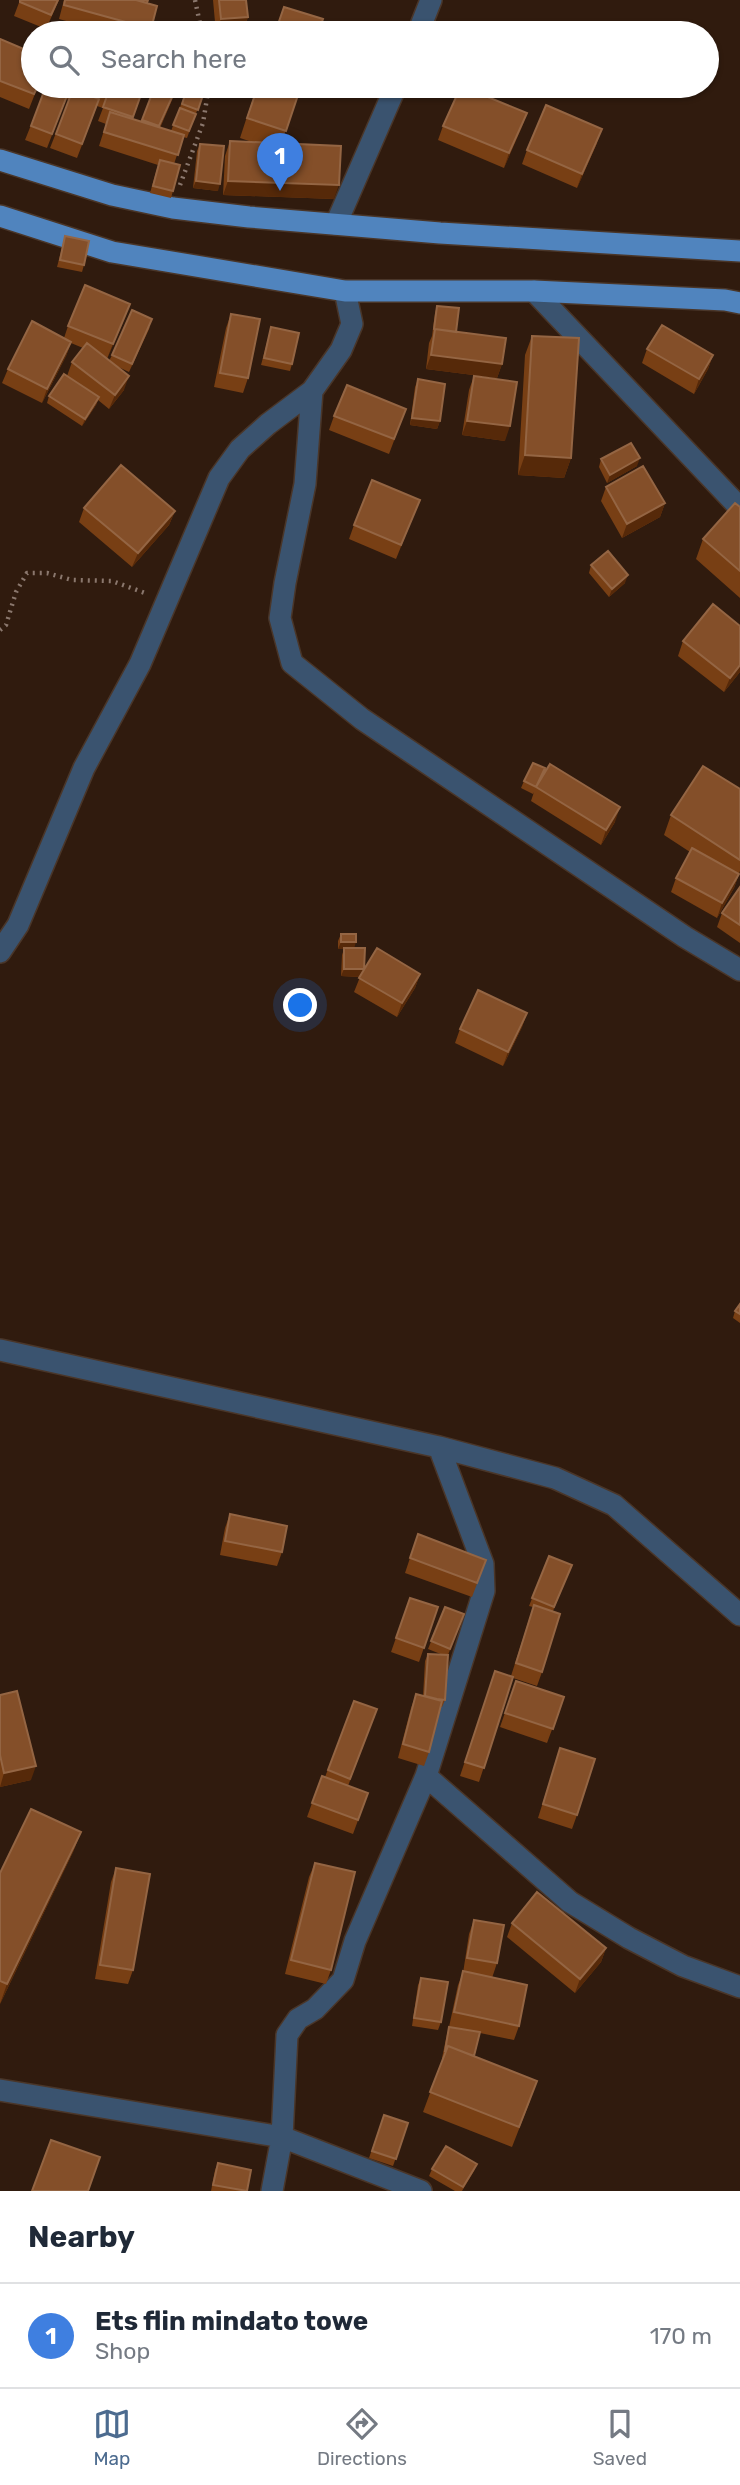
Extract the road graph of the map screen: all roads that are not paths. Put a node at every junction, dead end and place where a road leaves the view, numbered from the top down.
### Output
1 (431, 0) edge
2 (423, 21) edge
3 (391, 98) edge
4 (0, 160) edge
5 (0, 216) edge
6 (336, 225) junction
7 (740, 251) edge
8 (345, 291) junction
9 (534, 291) junction
10 (740, 303) edge
11 (312, 391) junction
12 (740, 508) edge
13 (0, 952) edge
14 (740, 970) edge
15 (0, 1350) edge
16 (439, 1447) junction
17 (740, 1615) edge
18 (426, 1776) junction
19 (740, 1987) edge
20 (0, 2090) edge
21 (282, 2137) junction
22 (271, 2191) edge
23 (421, 2191) edge

1 - 2 street
3 - 6 street
4 - 6 main road
5 - 8 main road
6 - 7 main road
8 - 9 main road
8 - 11 street
9 - 10 main road
9 - 12 street
11 - 13 street
11 - 14 street
15 - 16 street
16 - 17 street
16 - 18 street
18 - 19 street
18 - 21 street
20 - 21 street
21 - 22 street
21 - 23 street

